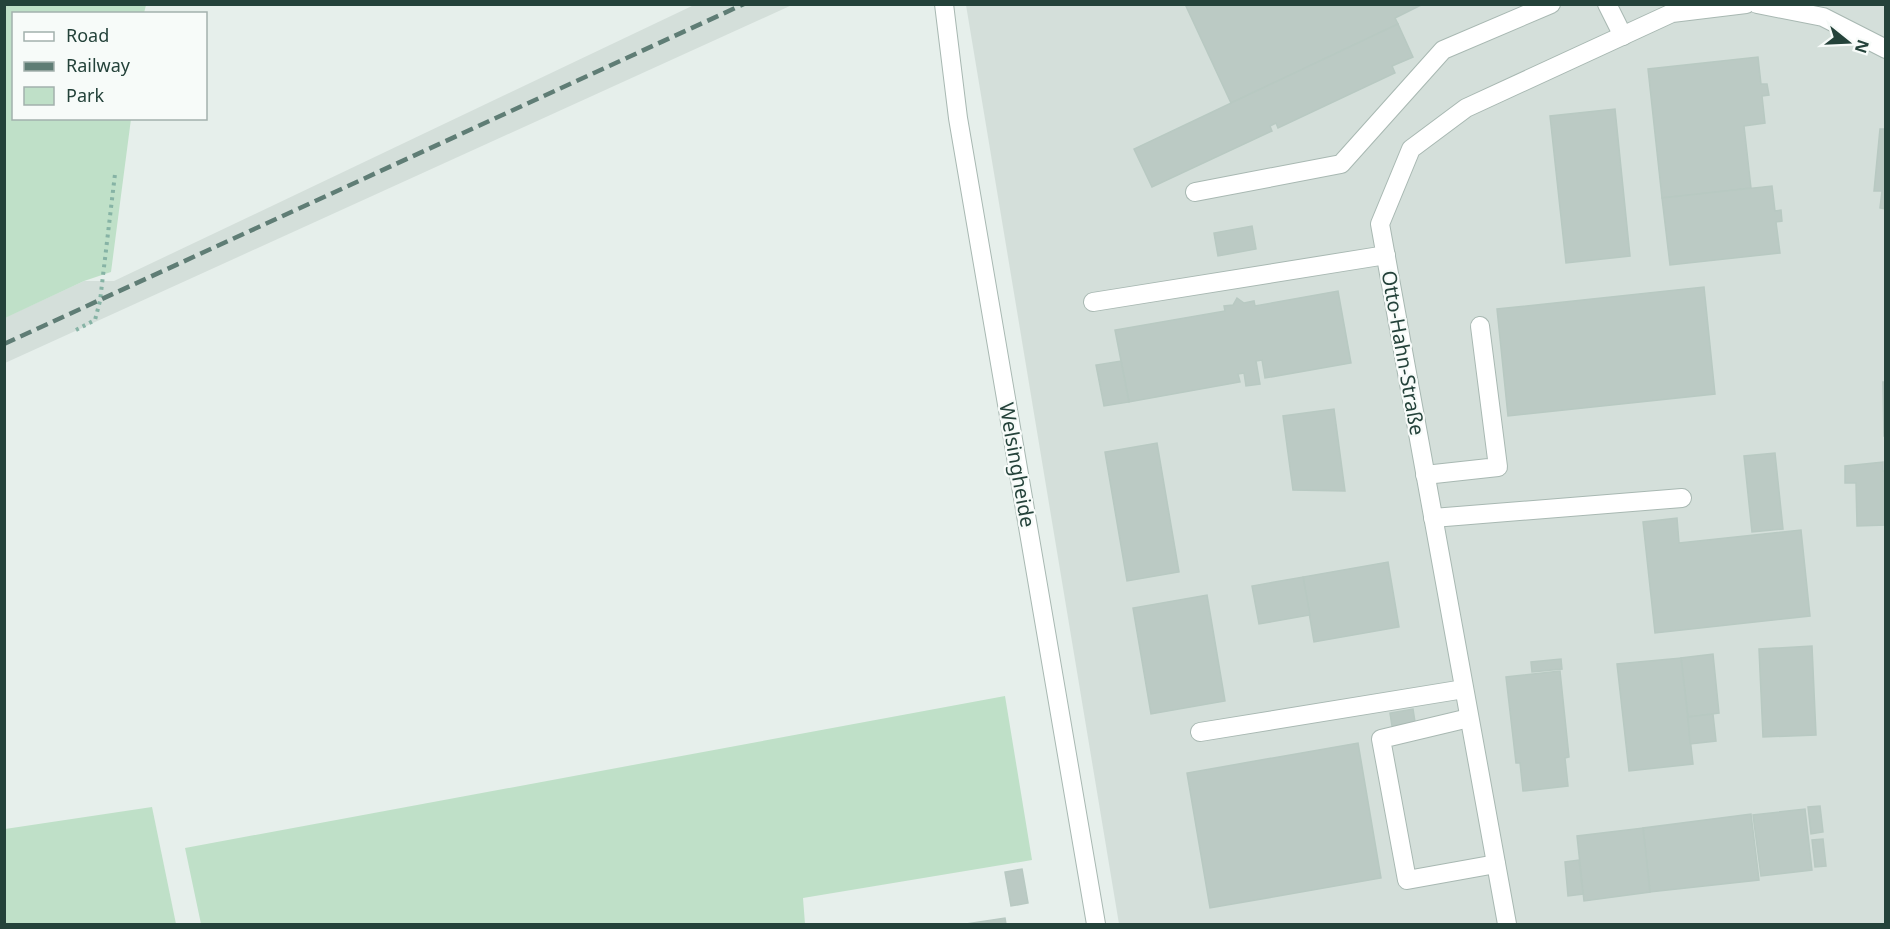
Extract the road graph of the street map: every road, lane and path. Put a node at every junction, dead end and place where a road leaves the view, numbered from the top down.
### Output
1 (944, 4) edge
2 (1551, 4) edge
3 (1607, 4) edge
4 (1746, 4) edge
5 (1757, 4) edge
6 (1623, 36) junction
7 (1886, 49) edge
8 (115, 174) dead end
9 (1195, 192) dead end
10 (1386, 255) junction
11 (1093, 302) dead end
12 (1480, 326) dead end
13 (76, 330) dead end
14 (1425, 475) junction
15 (1683, 498) dead end
16 (1433, 518) junction
17 (1464, 689) junction
18 (1470, 718) junction
19 (1200, 732) dead end
20 (1496, 864) junction
21 (1096, 924) edge
22 (1507, 924) edge

1 - 21 street, Welsingheide
2 - 9 street
3 - 6 street
4 - 6 street, Otto-Hahn-Straße
5 - 7 street
6 - 10 street, Otto-Hahn-Straße
8 - 13 path
10 - 11 street
10 - 14 street, Otto-Hahn-Straße
12 - 14 street
14 - 16 street, Otto-Hahn-Straße
15 - 16 street
16 - 17 street, Otto-Hahn-Straße
17 - 18 street, Otto-Hahn-Straße
17 - 19 street
18 - 20 street, Otto-Hahn-Straße
18 - 20 street
20 - 22 street, Otto-Hahn-Straße

